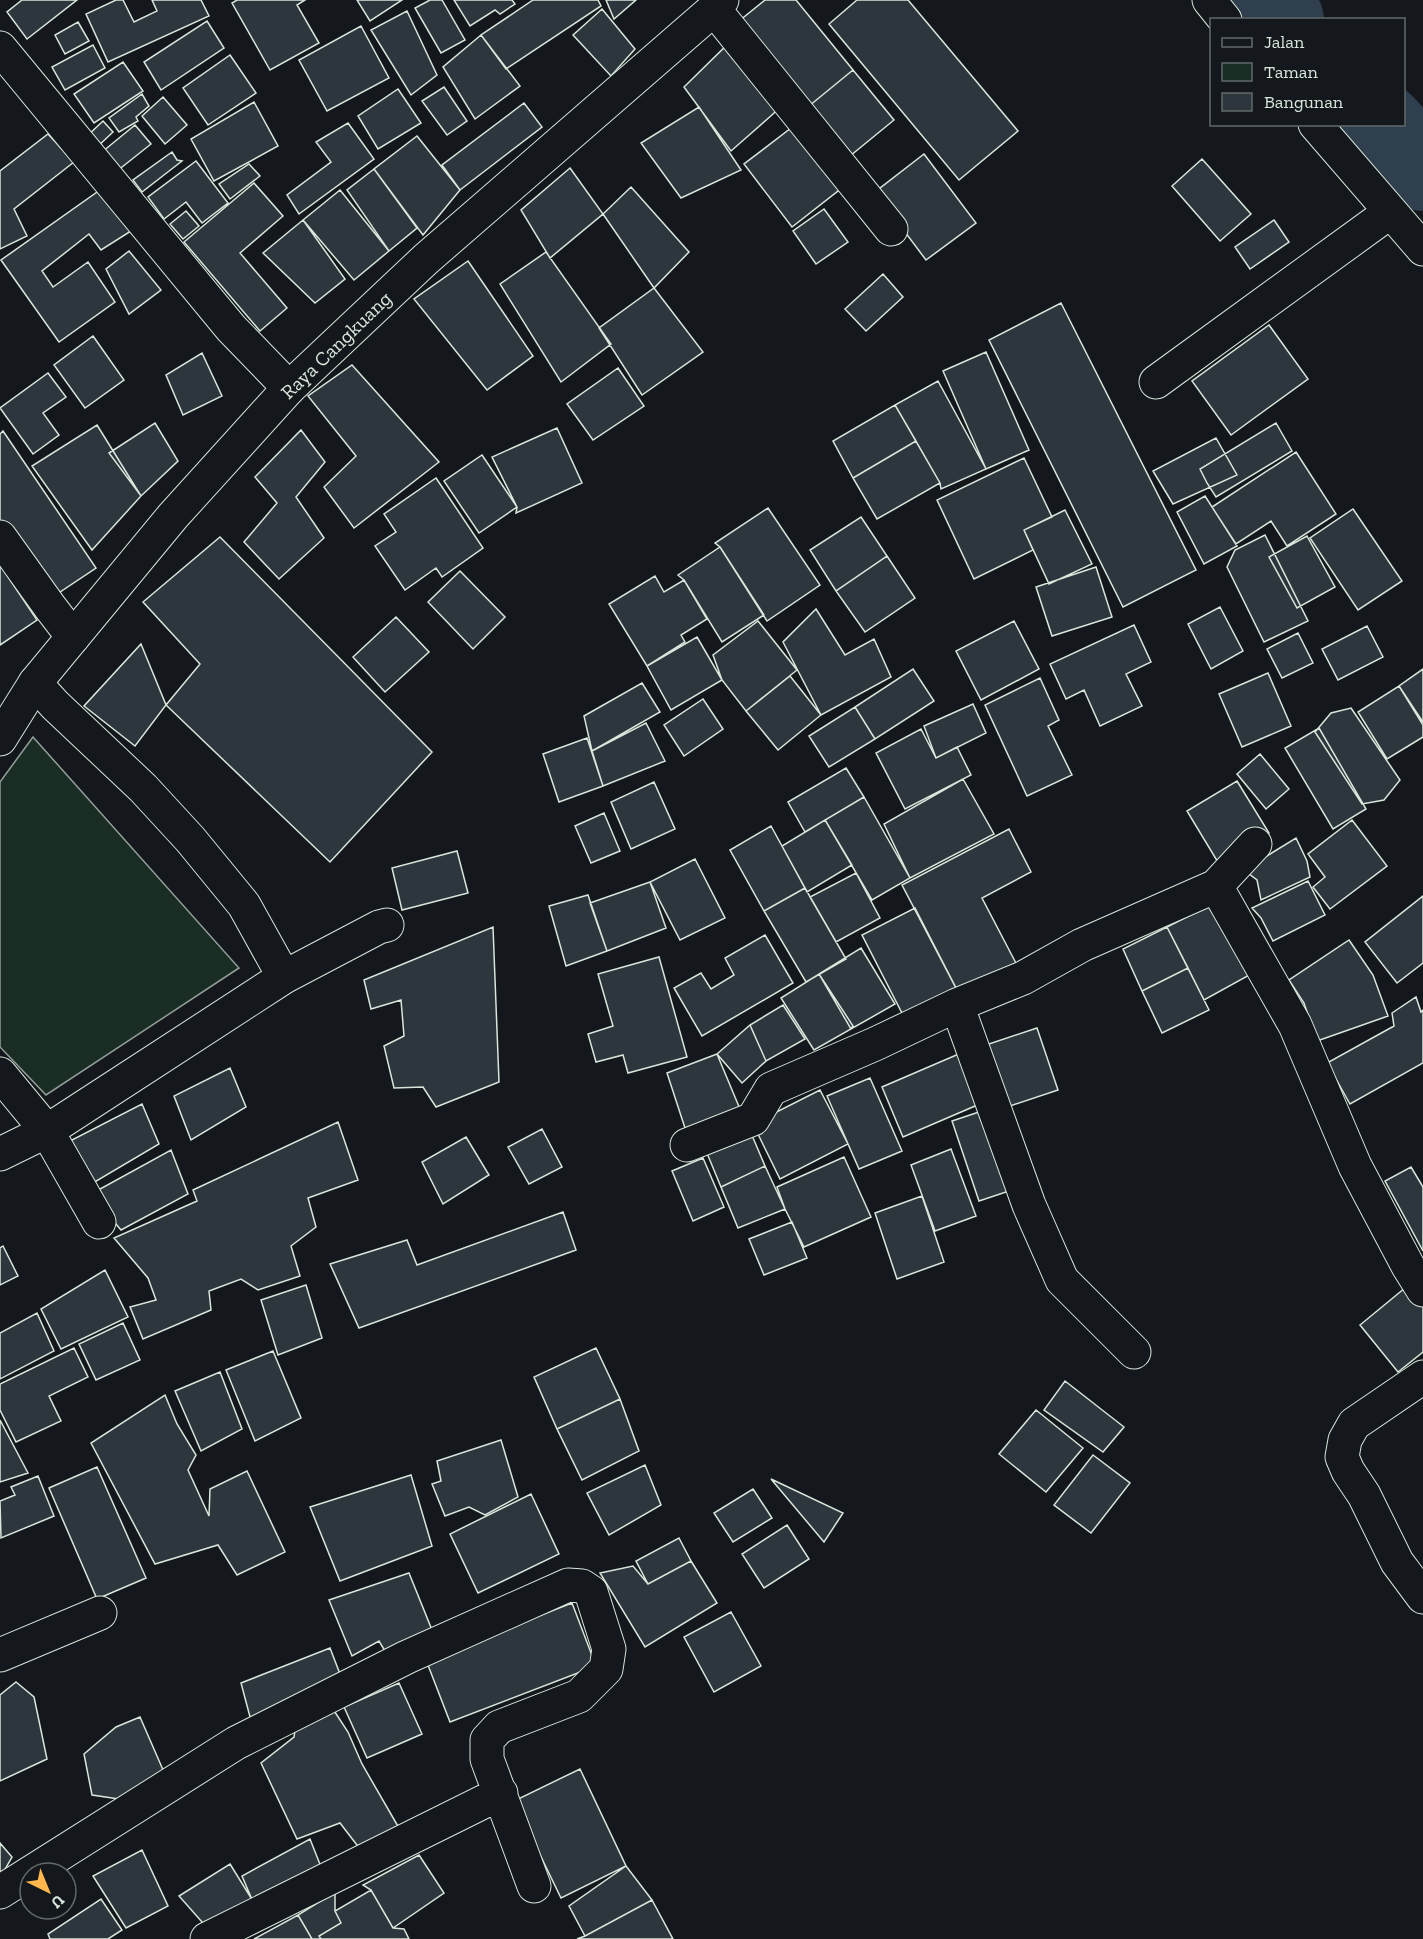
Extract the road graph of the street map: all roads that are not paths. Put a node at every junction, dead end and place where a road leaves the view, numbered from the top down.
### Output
1 (1209, 0) edge
2 (718, 4) edge
3 (1223, 18) edge
4 (0, 48) edge
5 (1318, 126) edge
6 (1390, 212) junction
7 (891, 229) dead end
8 (1423, 249) edge
9 (1156, 382) dead end
10 (289, 388) junction
11 (0, 537) edge
12 (73, 637) junction
13 (36, 683) junction
14 (0, 739) edge
15 (1255, 844) dead end
16 (1216, 886) junction
17 (387, 925) dead end
18 (284, 977) junction
19 (957, 1005) junction
20 (0, 1074) edge
21 (47, 1131) junction
22 (687, 1145) dead end
23 (0, 1154) edge
24 (99, 1222) dead end
25 (1423, 1290) edge
26 (1134, 1352) dead end
27 (1423, 1377) edge
28 (1422, 1593) edge
29 (100, 1613) dead end
30 (0, 1655) edge
31 (501, 1792) junction
32 (534, 1886) dead end
33 (0, 1892) edge
34 (207, 1939) edge

1 - 3 street
2 - 7 street
2 - 10 street, Raya Cangkuang
4 - 10 street
5 - 6 street
6 - 8 street
6 - 9 street
10 - 12 street, Raya Cangkuang
11 - 12 street
12 - 13 street, Raya Cangkuang
13 - 14 street, Raya Cangkuang
13 - 18 street
15 - 16 street
16 - 19 street
16 - 25 street
17 - 18 street
18 - 21 street
19 - 22 street
19 - 26 street
20 - 21 street
21 - 23 street
21 - 24 street
27 - 28 street
29 - 30 street
31 - 32 street
31 - 33 street
31 - 34 street

